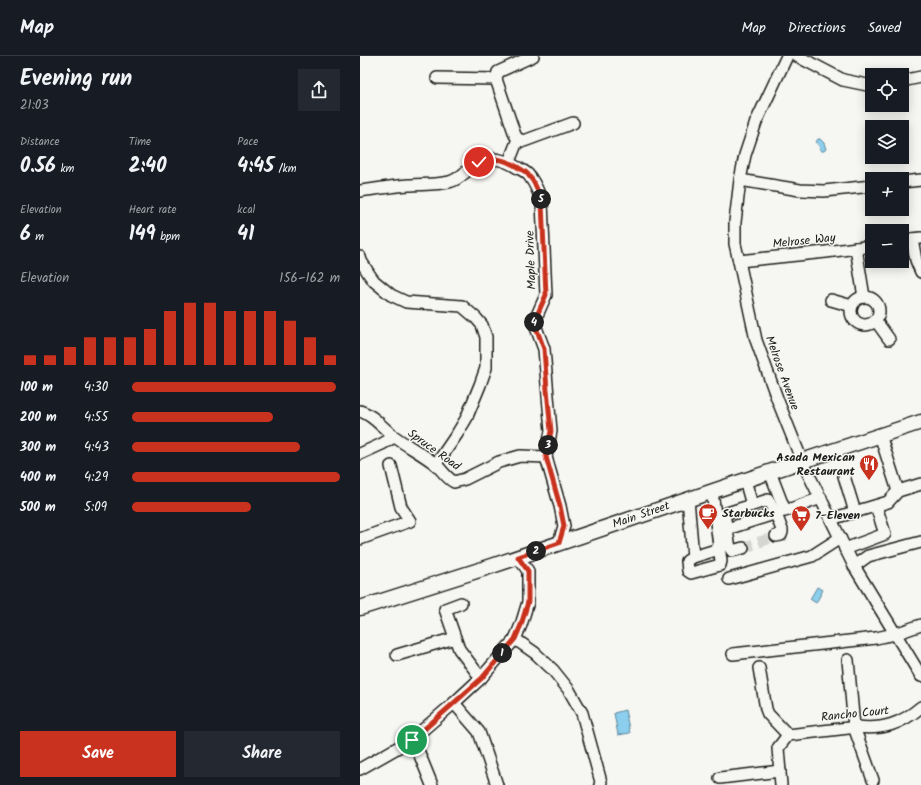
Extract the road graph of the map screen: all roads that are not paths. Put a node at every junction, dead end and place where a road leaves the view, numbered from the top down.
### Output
1 (534, 56) edge
2 (787, 56) edge
3 (797, 56) edge
4 (921, 77) edge
5 (437, 78) dead end
6 (496, 79) junction
7 (909, 80) edge
8 (865, 85) edge
9 (573, 123) dead end
10 (518, 139) junction
11 (509, 162) junction
12 (740, 180) junction
13 (921, 180) edge
14 (909, 181) edge
15 (865, 187) edge
16 (360, 191) edge
17 (912, 239) edge
18 (865, 247) edge
19 (856, 248) junction
20 (360, 257) edge
21 (738, 261) junction
22 (921, 272) edge
23 (864, 297) junction
24 (831, 300) dead end
25 (852, 306) junction
26 (876, 321) junction
27 (889, 339) dead end
28 (360, 411) edge
29 (921, 422) edge
30 (880, 435) junction
31 (394, 437) junction
32 (360, 454) edge
33 (546, 457) junction
34 (802, 461) junction
35 (435, 464) junction
36 (391, 466) dead end
37 (770, 472) junction
38 (844, 476) dead end
39 (745, 480) junction
40 (921, 484) edge
41 (712, 491) junction
42 (898, 492) junction
43 (820, 498) junction
44 (688, 499) junction
45 (752, 505) junction
46 (876, 506) junction
47 (781, 512) junction
48 (855, 512) junction
49 (831, 519) junction
50 (727, 529) junction
51 (776, 536) dead end
52 (840, 538) junction
53 (360, 539) edge
54 (921, 542) edge
55 (559, 543) junction
56 (743, 548) tunnel mouth
57 (719, 549) junction
58 (845, 549) junction
59 (518, 557) junction
60 (693, 557) junction
61 (854, 566) junction
62 (728, 579) dead end
63 (460, 603) dead end
64 (360, 608) edge
65 (921, 625) edge
66 (895, 634) junction
67 (455, 638) junction
68 (515, 639) junction
69 (733, 654) dead end
70 (397, 655) dead end
71 (848, 660) dead end
72 (760, 668) dead end
73 (921, 676) edge
74 (482, 678) junction
75 (454, 703) junction
76 (921, 706) edge
77 (854, 727) junction
78 (788, 735) junction
79 (412, 740) junction
80 (360, 768) edge
81 (780, 771) junction
82 (720, 778) dead end
83 (873, 780) dead end
84 (432, 785) edge
85 (496, 785) edge
86 (600, 785) edge
87 (781, 785) edge

1 - 6 street
2 - 12 street, Melrose Avenue
3 - 8 street
4 - 7 street
5 - 6 street
6 - 10 street
9 - 10 street
10 - 11 street
11 - 16 street, Maple Drive
11 - 33 street, Maple Drive
12 - 15 street
12 - 21 street, Melrose Avenue
13 - 14 street
17 - 22 street
18 - 19 street, Melrose Way
19 - 21 street, Melrose Way
19 - 23 street
20 - 35 street
21 - 34 street, Melrose Avenue
23 - 25 street
23 - 26 street
24 - 25 street
25 - 26 street
26 - 27 street
28 - 31 street, Spruce Road
29 - 30 main road, Main Street
30 - 34 main road, Main Street
30 - 42 street
31 - 32 street
31 - 35 street, Spruce Road
33 - 35 street, Spruce Road
33 - 55 street, Maple Drive
34 - 37 main road, Main Street
34 - 43 street, Melrose Avenue
36 - 53 street
37 - 39 main road, Main Street
37 - 47 street
38 - 48 street
39 - 41 main road, Main Street
39 - 45 street
40 - 42 street
41 - 44 main road, Main Street
41 - 57 street
42 - 46 street
43 - 47 street
43 - 49 street, Melrose Avenue
44 - 55 main road, Main Street
44 - 60 street
45 - 47 street
45 - 50 street
46 - 48 street
46 - 58 street
47 - 50 street
47 - 51 street
48 - 49 street
49 - 52 street, Melrose Avenue
50 - 56 street
52 - 58 street, Melrose Avenue
52 - 62 street
54 - 61 street
55 - 59 main road, Main Street
57 - 60 street
57 - 60 street
58 - 61 street, Melrose Avenue
59 - 64 main road, Main Street
59 - 68 street
61 - 66 street, Melrose Avenue
63 - 67 street
65 - 66 street
66 - 69 street
66 - 73 street, Melrose Avenue
67 - 70 street
67 - 74 street
68 - 74 street
68 - 86 street
71 - 77 street
72 - 78 street
74 - 75 street
75 - 79 street
75 - 85 street
76 - 77 street, Rancho Court
77 - 78 street, Rancho Court
77 - 83 street
78 - 81 street
79 - 80 street
79 - 84 street
81 - 82 street
81 - 87 street

